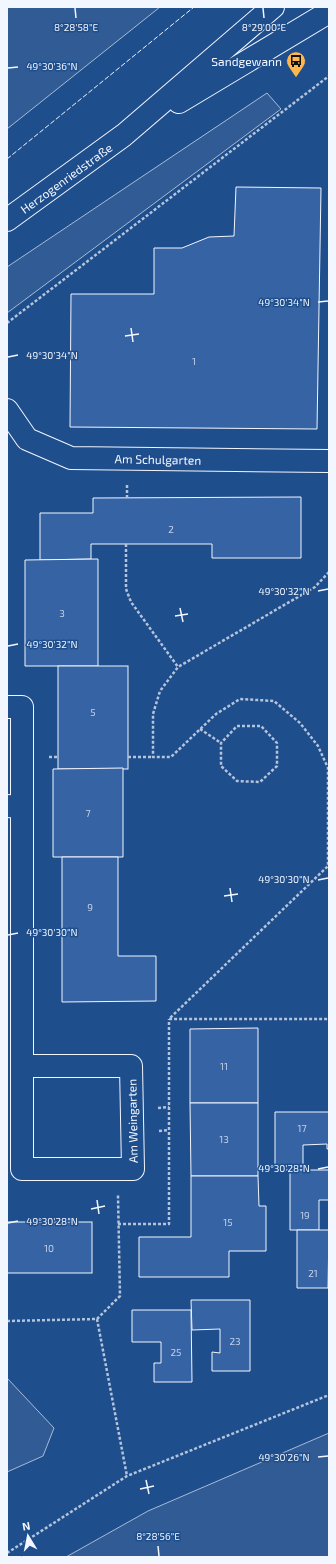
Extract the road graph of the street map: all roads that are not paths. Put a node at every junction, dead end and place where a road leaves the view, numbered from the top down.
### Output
1 (273, 7) edge
2 (329, 12) edge
3 (124, 135) junction
4 (7, 220) edge
5 (7, 410) edge
6 (329, 460) edge
7 (7, 707) edge
8 (14, 806) edge
9 (22, 1066) junction

1 - 3 street, Herzogenriedstraße
2 - 3 street, Herzogenriedstraße
3 - 4 street, Herzogenriedstraße
5 - 6 street, Am Schulgarten
7 - 8 street, Am Weingarten
8 - 9 street, Am Weingarten
9 - 9 street, Am Weingarten

